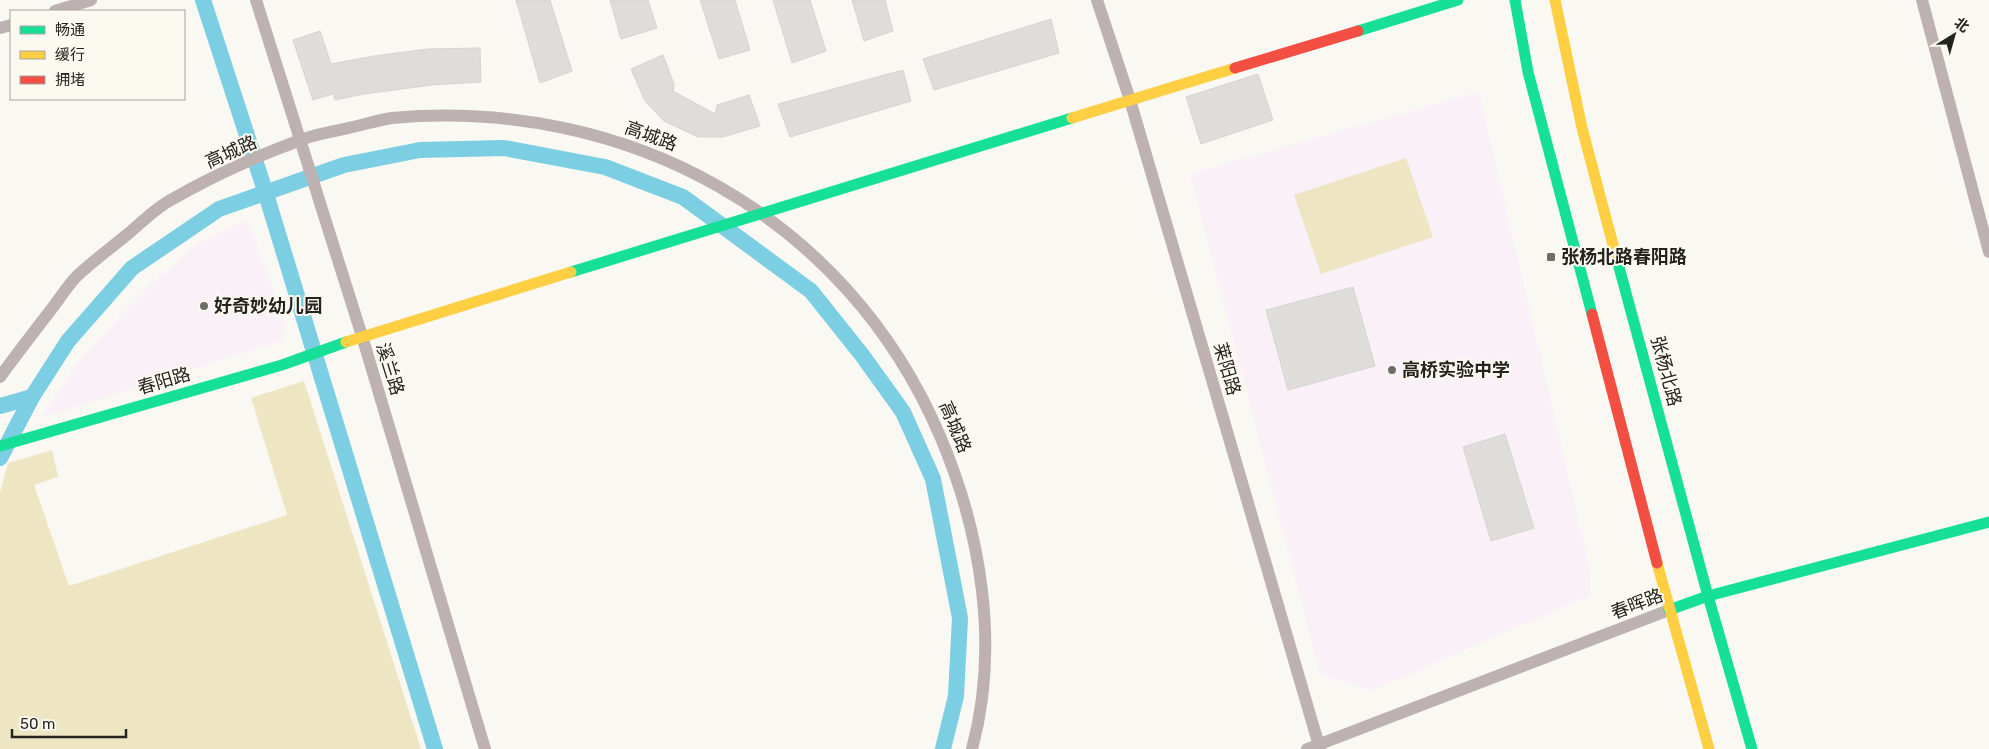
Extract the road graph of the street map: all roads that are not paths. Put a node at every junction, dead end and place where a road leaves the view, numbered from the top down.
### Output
1 (91, 0) edge
2 (256, 0) edge
3 (1098, 0) edge
4 (1458, 0) edge
5 (1515, 0) edge
6 (1555, 0) edge
7 (1922, 0) edge
8 (58, 10) edge
9 (1130, 100) junction
10 (299, 140) junction
11 (761, 213) junction
12 (1989, 252) edge
13 (362, 336) junction
14 (0, 376) edge
15 (0, 446) edge
16 (1989, 522) edge
17 (1708, 596) junction
18 (1669, 610) junction
19 (1316, 748) edge
20 (485, 749) edge
21 (972, 749) edge
22 (1710, 749) edge
23 (1752, 749) edge

1 - 8 street
2 - 10 street, 溪兰路
3 - 9 street, 莱阳路
4 - 9 main road, 春阳路
5 - 18 main road
6 - 17 main road, 张杨北路
7 - 12 street
9 - 11 main road, 春阳路
9 - 19 street, 莱阳路
10 - 11 street, 高城路
10 - 13 street, 溪兰路
10 - 14 street, 高城路
11 - 13 main road, 春阳路
11 - 21 street, 高城路
13 - 15 main road, 春阳路
13 - 20 street, 溪兰路
16 - 17 main road, 春晖路
17 - 18 main road, 春晖路
17 - 23 main road, 张杨北路
18 - 19 street, 春晖路
18 - 22 main road

